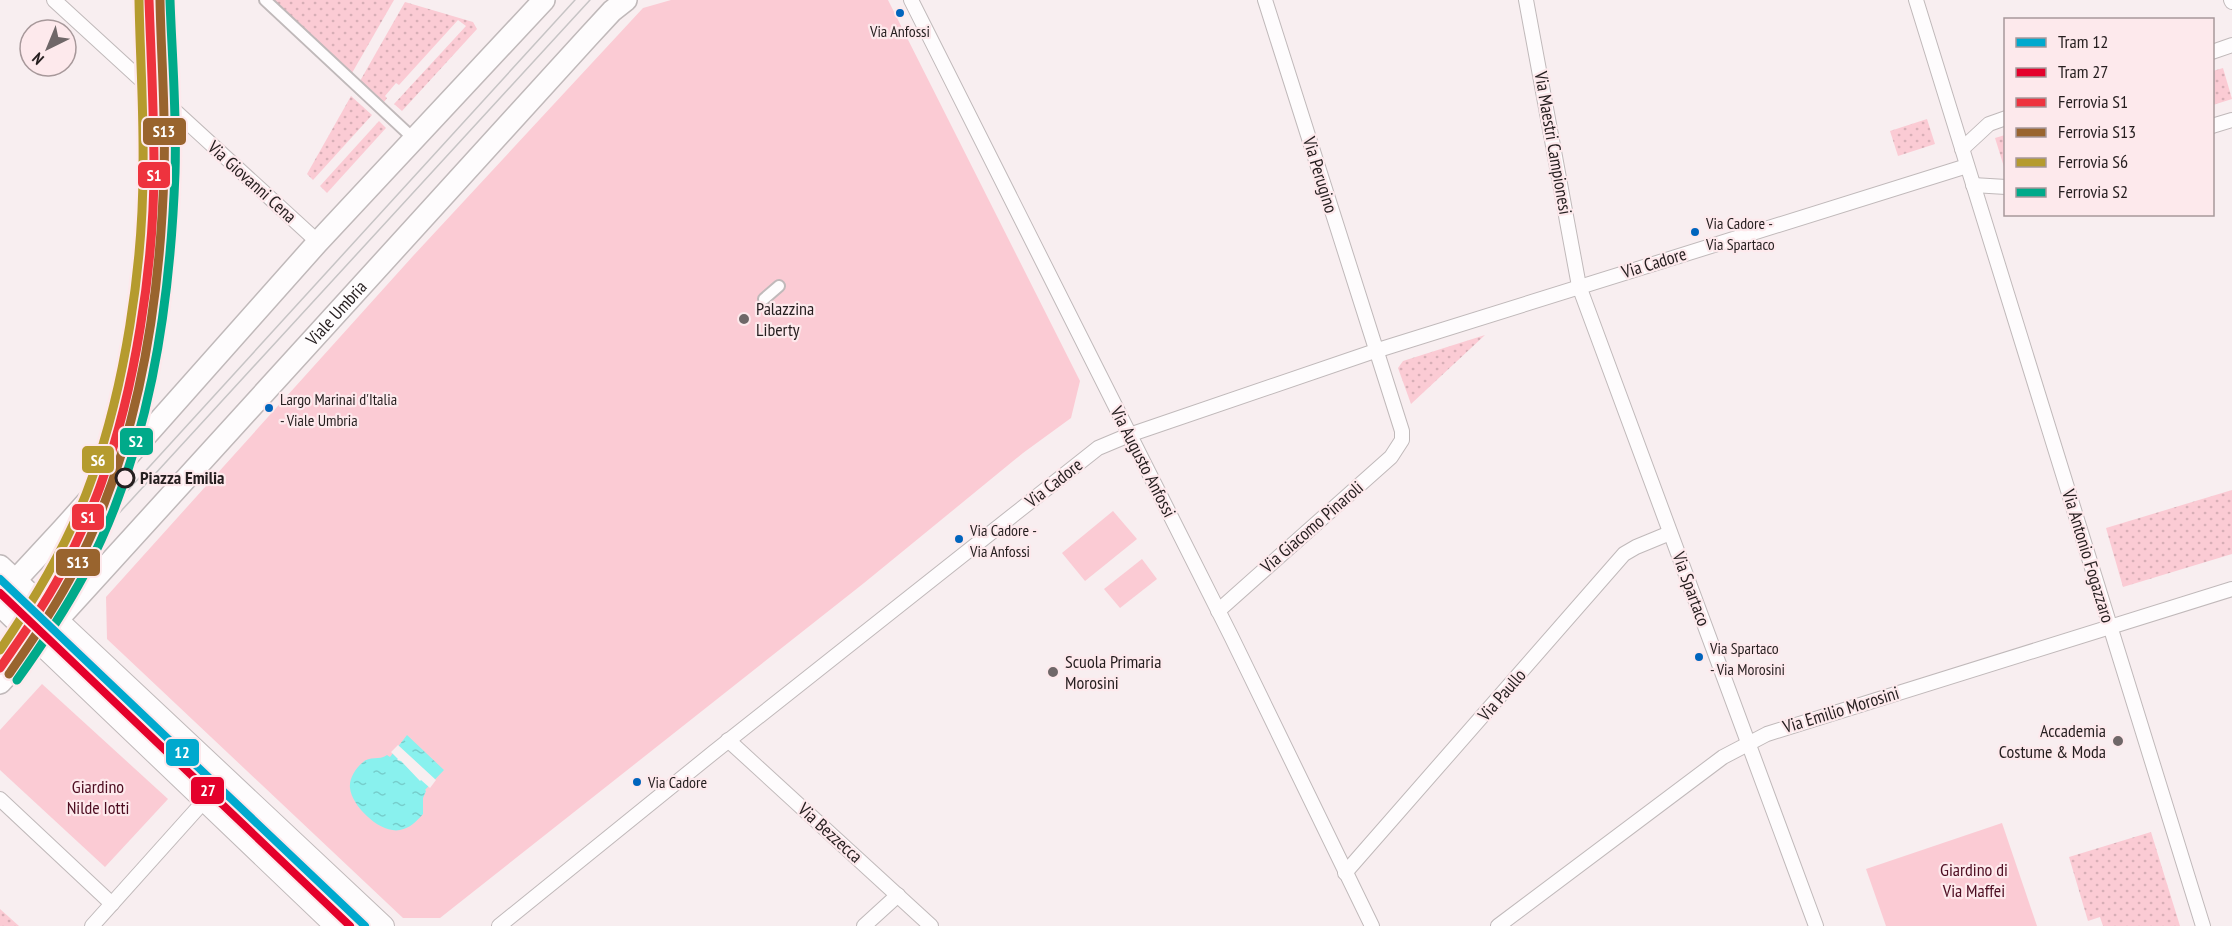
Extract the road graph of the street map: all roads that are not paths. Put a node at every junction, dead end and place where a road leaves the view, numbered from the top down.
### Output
1 (54, 0) edge
2 (265, 0) edge
3 (544, 0) edge
4 (626, 0) edge
5 (911, 0) edge
6 (1265, 0) edge
7 (1527, 0) edge
8 (1916, 0) edge
9 (2232, 45) edge
10 (2214, 51) edge
11 (2004, 119) edge
12 (2232, 120) edge
13 (2214, 125) edge
14 (414, 139) junction
15 (1962, 149) junction
16 (1967, 166) junction
17 (1973, 185) junction
18 (2004, 187) edge
19 (318, 242) junction
20 (779, 286) dead end
21 (1579, 286) junction
22 (764, 299) dead end
23 (1376, 351) junction
24 (1129, 435) junction
25 (1670, 532) junction
26 (0, 566) edge
27 (2232, 589) edge
28 (5, 594) edge
29 (1218, 611) junction
30 (2110, 626) junction
31 (48, 631) junction
32 (0, 683) edge
33 (728, 741) junction
34 (1748, 743) junction
35 (0, 799) edge
36 (205, 800) junction
37 (1346, 873) junction
38 (898, 895) junction
39 (112, 904) junction
40 (92, 926) edge
41 (335, 926) edge
42 (384, 926) edge
43 (499, 926) edge
44 (864, 926) edge
45 (931, 926) edge
46 (1372, 926) edge
47 (1498, 926) edge
48 (1815, 926) edge
49 (2203, 926) edge

1 - 19 street, Via Giovanni Cena
2 - 14 street
3 - 14 main road
4 - 31 main road, Viale Umbria
5 - 24 street, Via Augusto Anfossi
6 - 23 street, Via Perugino
7 - 21 street, Via Maestri Campionesi
8 - 15 street
9 - 10 street
11 - 15 street
12 - 13 street
14 - 19 main road
15 - 16 street
16 - 17 street
16 - 21 street, Via Cadore
17 - 18 street
17 - 30 street, Via Antonio Fogazzaro
19 - 28 main road
20 - 22 street
21 - 23 street, Via Cadore
21 - 25 street, Via Spartaco
23 - 24 street, Via Cadore
23 - 29 street, Via Giacomo Pinaroli
24 - 29 street, Via Augusto Anfossi
24 - 33 street, Via Cadore
25 - 34 street, Via Spartaco
25 - 37 street, Via Paullo
26 - 28 main road
27 - 30 street, Via Emilio Morosini
28 - 31 main road
28 - 31 main road
29 - 37 street, Via Augusto Anfossi
30 - 34 street, Via Emilio Morosini
30 - 49 street, Via Antonio Fogazzaro
31 - 32 main road
31 - 36 main road
31 - 42 main road
33 - 38 street, Via Bezzecca
33 - 43 street, Via Cadore
34 - 47 street, Via Emilio Morosini
34 - 48 street, Via Spartaco
35 - 39 street
36 - 39 street
36 - 41 main road
37 - 46 street, Via Augusto Anfossi
38 - 44 street
38 - 45 street, Via Bezzecca
39 - 40 street

